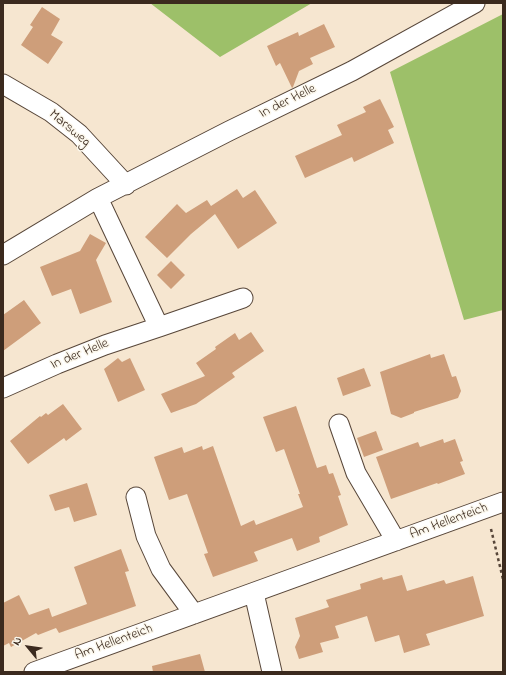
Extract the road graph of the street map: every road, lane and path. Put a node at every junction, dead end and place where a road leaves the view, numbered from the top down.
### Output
1 (475, 3) edge
2 (3, 84) edge
3 (126, 185) junction
4 (98, 198) junction
5 (3, 255) edge
6 (243, 298) dead end
7 (159, 326) junction
8 (3, 388) edge
9 (339, 424) dead end
10 (136, 497) dead end
11 (503, 502) edge
12 (486, 508) junction
13 (396, 541) junction
14 (503, 579) edge
15 (254, 593) junction
16 (194, 614) junction
17 (34, 672) edge
18 (272, 672) edge

1 - 3 street, In der Helle
2 - 3 street, Marsweg
3 - 4 street, In der Helle
4 - 5 street, In der Helle
4 - 7 street
6 - 7 street, In der Helle
7 - 8 street, In der Helle
9 - 13 street, Am Hellenteich
10 - 16 street
11 - 12 street, Am Hellenteich
12 - 13 street, Am Hellenteich
12 - 14 path
13 - 15 street, Am Hellenteich
15 - 16 street, Am Hellenteich
15 - 18 street
16 - 17 street, Am Hellenteich

